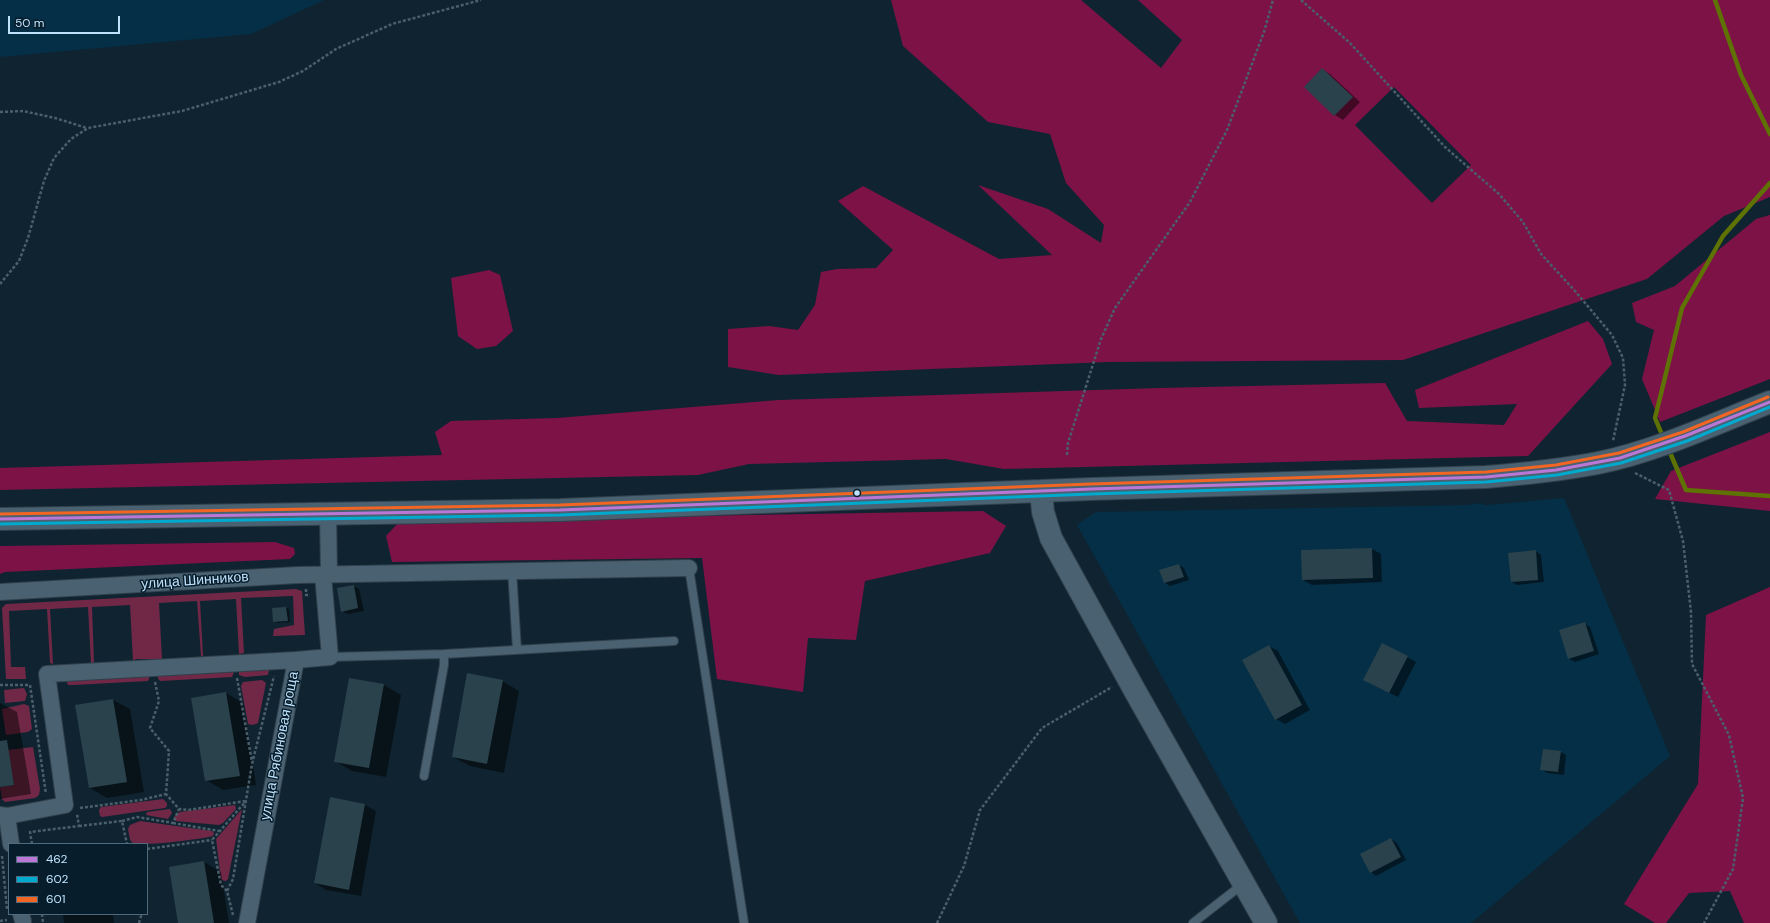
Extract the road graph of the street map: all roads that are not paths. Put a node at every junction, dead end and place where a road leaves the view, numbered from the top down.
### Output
1 (1770, 402) edge
2 (1041, 492) junction
3 (328, 513) junction
4 (0, 519) edge
5 (689, 568) joint
6 (512, 570) junction
7 (326, 575) junction
8 (0, 592) edge
9 (674, 641) dead end
10 (517, 650) junction
11 (444, 654) junction
12 (330, 657) junction
13 (296, 660) junction
14 (424, 776) dead end
15 (3, 815) edge
16 (6, 848) edge
17 (1244, 884) junction
18 (240, 920) edge
19 (744, 923) edge
20 (1193, 923) edge
21 (1266, 923) edge

1 - 2 main road
2 - 3 main road
2 - 17 main road
3 - 4 main road
3 - 7 street
5 - 6 street, улица Шинников
5 - 19 lane
6 - 7 street, улица Шинников
6 - 10 lane
7 - 8 street, улица Шинников
7 - 12 street
9 - 10 lane
10 - 11 lane
11 - 12 lane
11 - 14 lane
12 - 13 street, улица Рябиновая роща
13 - 15 street
13 - 18 street, улица Рябиновая роща
15 - 16 street
17 - 20 lane
17 - 21 main road

